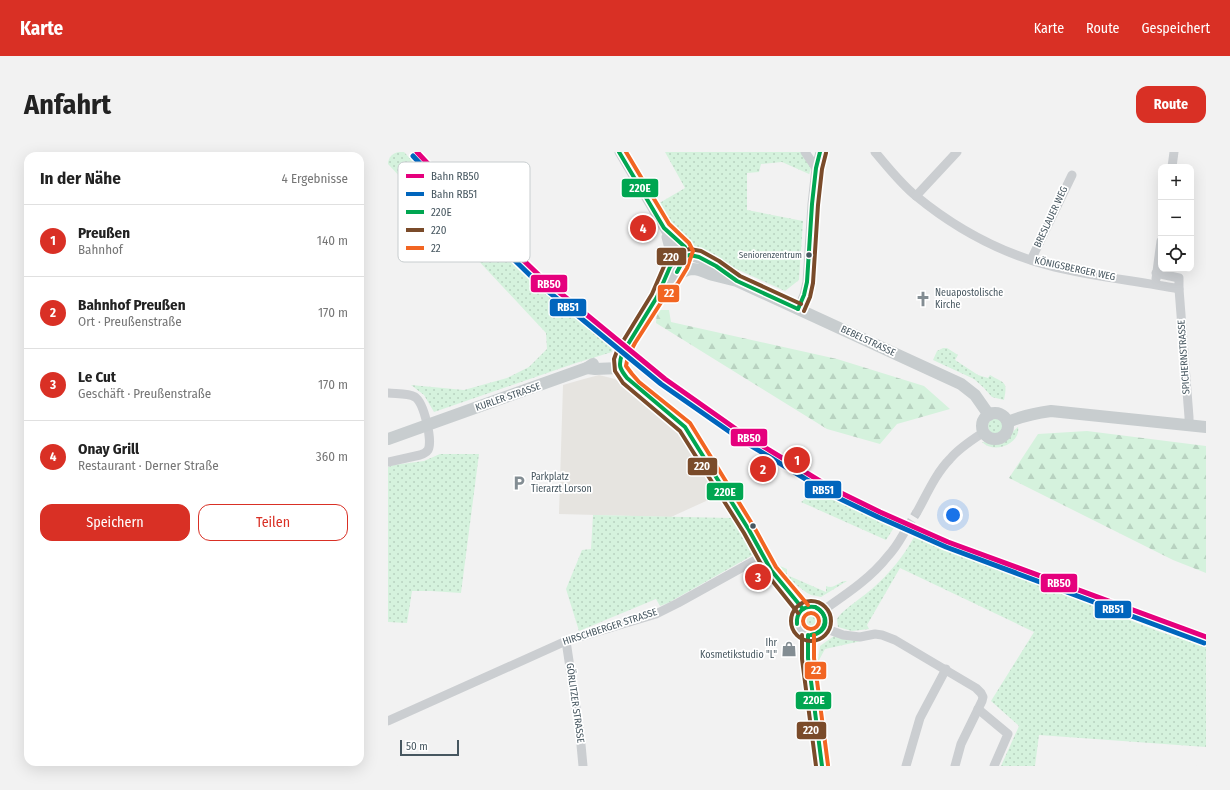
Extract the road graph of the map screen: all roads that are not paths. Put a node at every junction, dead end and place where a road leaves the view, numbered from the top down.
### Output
1 (619, 152) edge
2 (805, 152) edge
3 (820, 152) edge
4 (875, 152) edge
5 (957, 152) edge
6 (1174, 152) edge
7 (1172, 164) edge
8 (816, 168) junction
9 (1072, 175) dead end
10 (916, 196) junction
11 (664, 228) junction
12 (688, 253) junction
13 (1031, 260) junction
14 (1158, 260) edge
15 (670, 267) junction
16 (703, 271) junction
17 (1156, 273) junction
18 (673, 278) junction
19 (737, 281) junction
20 (1155, 284) junction
21 (1179, 289) junction
22 (657, 297) junction
23 (798, 309) junction
24 (620, 364) junction
25 (388, 393) edge
26 (989, 415) junction
27 (1008, 422) junction
28 (428, 425) junction
29 (1188, 426) junction
30 (1206, 427) edge
31 (984, 432) junction
32 (388, 439) edge
33 (388, 462) edge
34 (918, 512) tunnel mouth
35 (907, 528) tunnel mouth
36 (763, 556) junction
37 (803, 609) junction
38 (822, 611) junction
39 (824, 628) junction
40 (808, 635) junction
41 (566, 640) junction
42 (946, 669) junction
43 (978, 709) junction
44 (388, 721) edge
45 (583, 766) edge
46 (822, 766) edge
47 (906, 766) edge
48 (955, 766) edge
49 (994, 766) edge

1 - 11 street
2 - 8 street
3 - 8 street
4 - 10 street, KÖNIGSBERGER WEG
5 - 10 street
6 - 7 street
8 - 23 street
9 - 13 street, BRESLAUER WEG
10 - 13 street, KÖNIGSBERGER WEG
11 - 12 street
11 - 15 street
12 - 15 main road
12 - 16 main road
12 - 18 main road
12 - 19 main road, BEBELSTRASSE
13 - 20 street, KÖNIGSBERGER WEG
14 - 17 street
15 - 22 main road
16 - 18 main road
16 - 19 main road, BEBELSTRASSE
17 - 20 street
17 - 21 street
18 - 22 main road
19 - 23 main road, BEBELSTRASSE
20 - 21 street, KÖNIGSBERGER WEG
21 - 29 street, SPICHERNSTRASSE
22 - 24 main road
23 - 26 main road, BEBELSTRASSE
24 - 28 main road, KURLER STRASSE
24 - 36 street
25 - 28 street
26 - 27 main road
26 - 31 main road
27 - 29 main road
27 - 31 main road
28 - 32 main road, KURLER STRASSE
28 - 33 street
29 - 30 main road
31 - 34 street
35 - 38 street
36 - 37 street
36 - 41 street, HIRSCHBERGER STRASSE
37 - 38 street
37 - 40 street
38 - 39 street
39 - 40 street
39 - 42 street
40 - 46 street
41 - 44 street, HIRSCHBERGER STRASSE
41 - 45 street, GÖRLITZER STRASSE
42 - 43 street
42 - 47 street
43 - 48 street
43 - 49 street

